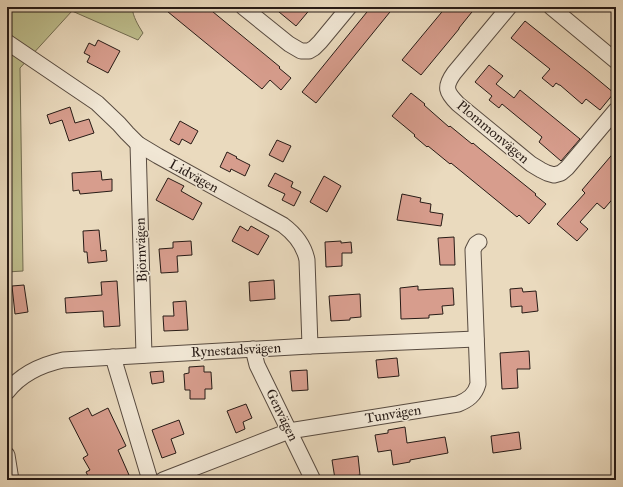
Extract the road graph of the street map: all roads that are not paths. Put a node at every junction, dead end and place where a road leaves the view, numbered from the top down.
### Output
1 (243, 7) edge
2 (349, 7) edge
3 (509, 7) edge
4 (551, 7) edge
5 (7, 42) edge
6 (616, 61) edge
7 (616, 110) edge
8 (138, 144) junction
9 (479, 242) dead end
10 (476, 339) junction
11 (310, 346) junction
12 (253, 349) junction
13 (144, 356) junction
14 (113, 357) junction
15 (7, 392) edge
16 (289, 431) junction
17 (7, 455) edge
18 (11, 480) edge
19 (150, 480) edge
20 (162, 480) edge
21 (314, 480) edge

1 - 2 street
3 - 7 street, Plommonvägen
4 - 6 street
5 - 8 street, Lidvägen
8 - 11 street, Lidvägen
8 - 13 street, Björnvägen
9 - 10 street, Tunvägen
10 - 11 street, Rynestadsvägen
10 - 16 street, Tunvägen
11 - 12 street, Rynestadsvägen
12 - 13 street, Rynestadsvägen
12 - 16 street, Genvägen
13 - 14 street, Rynestadsvägen
14 - 15 street, Rynestadsvägen
14 - 19 street
16 - 20 street, Tunvägen
16 - 21 street, Genvägen
17 - 18 street

